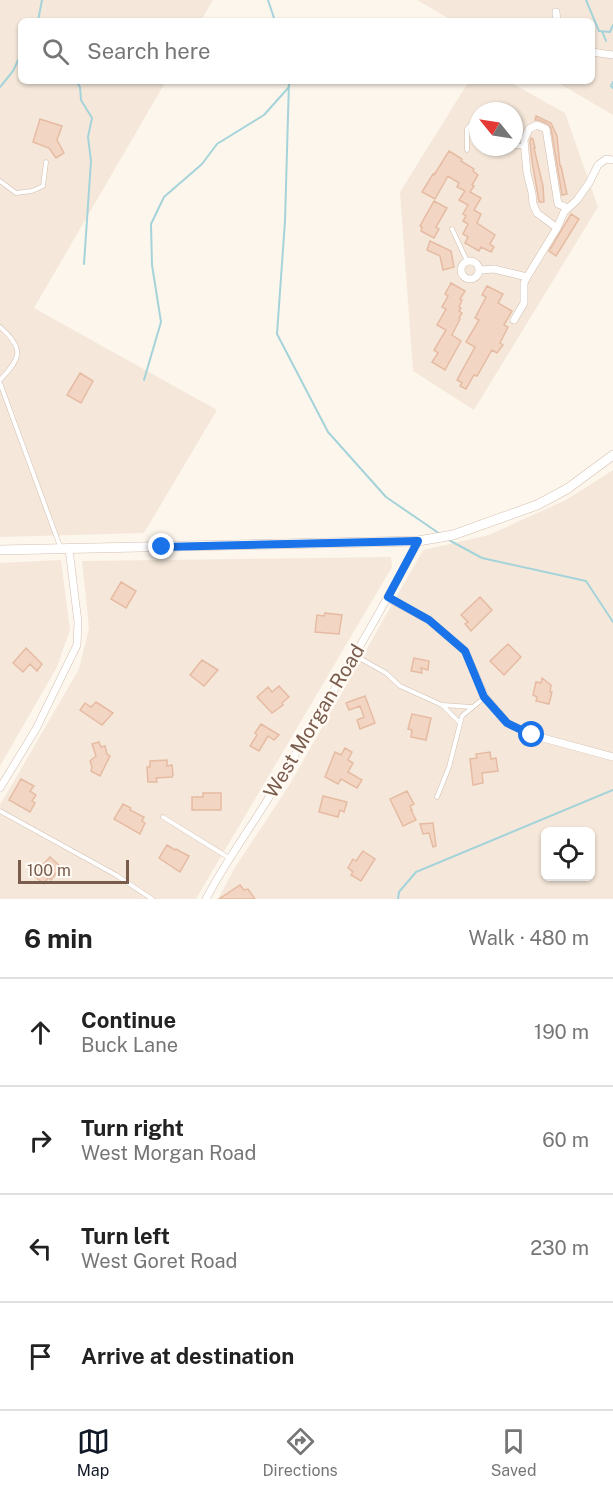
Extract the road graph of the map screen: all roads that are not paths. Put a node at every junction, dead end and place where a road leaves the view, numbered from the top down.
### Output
1 (556, 12) dead end
2 (557, 18) edge
3 (595, 52) edge
4 (613, 55) edge
5 (469, 126) edge
6 (525, 146) joint
7 (467, 150) dead end
8 (613, 160) edge
9 (46, 162) dead end
10 (0, 181) edge
11 (568, 208) junction
12 (557, 228) junction
13 (452, 229) dead end
14 (467, 261) junction
15 (480, 270) junction
16 (527, 277) junction
17 (514, 320) dead end
18 (0, 327) edge
19 (0, 382) edge
20 (613, 455) edge
21 (418, 541) junction
22 (65, 549) junction
23 (0, 550) edge
24 (388, 597) junction
25 (354, 655) junction
26 (484, 697) junction
27 (442, 705) junction
28 (472, 707) junction
29 (460, 723) junction
30 (613, 757) edge
31 (3, 777) edge
32 (0, 788) edge
33 (437, 797) dead end
34 (0, 811) edge
35 (163, 817) dead end
36 (230, 858) junction
37 (152, 899) edge
38 (206, 899) edge

1 - 2 street
3 - 4 street
5 - 7 lane
6 - 11 street
6 - 12 street
8 - 11 street
9 - 10 lane
11 - 12 street
12 - 16 street
13 - 14 lane
14 - 15 street
14 - 15 street
15 - 16 street
16 - 17 street
18 - 19 lane
19 - 22 lane
20 - 21 street
21 - 22 street
21 - 24 street, West Morgan Road
22 - 23 street
22 - 31 street
24 - 25 street, West Morgan Road
24 - 26 street
25 - 27 lane
25 - 36 street, West Morgan Road
26 - 28 lane
26 - 30 street
27 - 28 lane
27 - 29 lane
28 - 29 lane
29 - 33 lane
31 - 32 street
34 - 37 lane
35 - 36 lane
36 - 38 street, West Morgan Road

